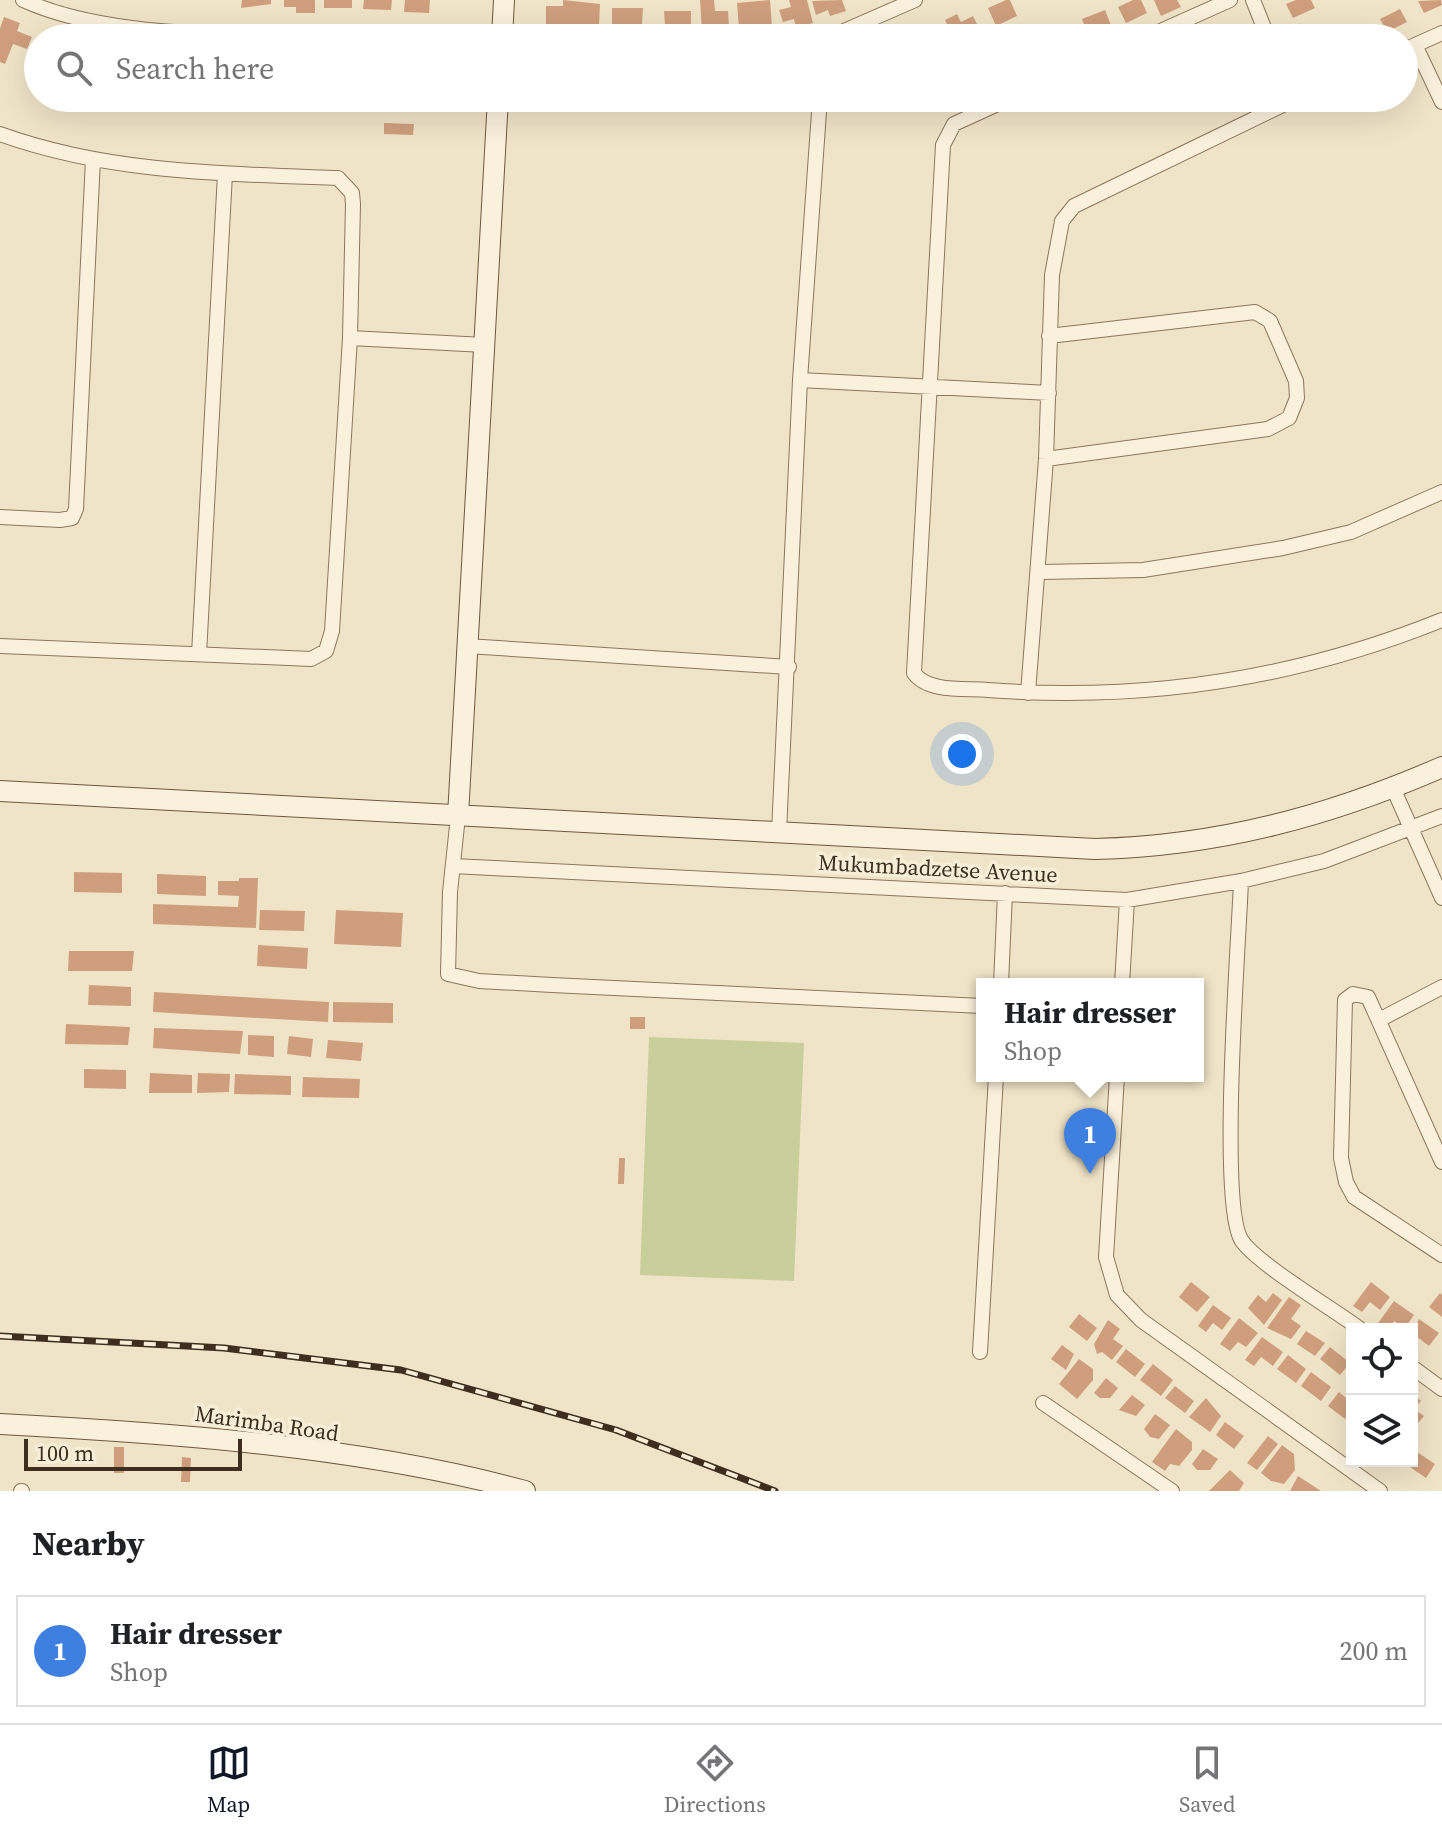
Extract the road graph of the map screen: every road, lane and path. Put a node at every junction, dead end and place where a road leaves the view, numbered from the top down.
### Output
1 (23, 0) edge
2 (504, 0) edge
3 (915, 0) edge
4 (1230, 0) edge
5 (1253, 0) edge
6 (103, 24) edge
7 (503, 24) edge
8 (860, 24) edge
9 (1176, 24) edge
10 (1262, 24) edge
11 (1442, 33) edge
12 (1418, 44) edge
13 (1418, 61) edge
14 (1442, 102) edge
15 (497, 112) edge
16 (819, 112) edge
17 (980, 112) edge
18 (1268, 112) edge
19 (0, 134) edge
20 (93, 159) junction
21 (225, 174) junction
22 (1049, 336) junction
23 (350, 338) junction
24 (485, 345) junction
25 (800, 380) junction
26 (928, 388) junction
27 (1049, 393) junction
28 (1046, 459) junction
29 (1442, 492) edge
30 (0, 517) edge
31 (1040, 572) junction
32 (1442, 620) edge
33 (0, 646) edge
34 (467, 646) junction
35 (199, 654) junction
36 (789, 667) junction
37 (1028, 693) junction
38 (1442, 767) edge
39 (1393, 788) junction
40 (0, 791) edge
41 (458, 816) junction
42 (1442, 816) edge
43 (1412, 830) junction
44 (779, 832) junction
45 (453, 866) junction
46 (1241, 881) junction
47 (1005, 893) junction
48 (1442, 898) edge
49 (1127, 900) junction
50 (1001, 978) edge
51 (1122, 978) edge
52 (1442, 987) edge
53 (976, 1006) edge
54 (1379, 1020) junction
55 (996, 1082) edge
56 (1117, 1082) edge
57 (1442, 1162) edge
58 (1442, 1255) edge
59 (1352, 1323) edge
60 (980, 1352) dead end
61 (1418, 1371) edge
62 (1442, 1389) edge
63 (1043, 1403) dead end
64 (0, 1424) edge
65 (525, 1491) edge
66 (1172, 1491) edge
67 (1380, 1491) edge

1 - 6 street
2 - 7 street
3 - 8 street
4 - 9 street
5 - 10 street
11 - 12 street
13 - 14 street
15 - 24 street
16 - 25 street
17 - 26 street
18 - 22 street
19 - 20 street
20 - 21 street
20 - 30 street
21 - 23 street
21 - 35 street
22 - 27 street
22 - 28 street
23 - 24 street
23 - 35 street
24 - 34 street
25 - 26 street
25 - 36 street
26 - 27 street
26 - 37 street
27 - 28 street
28 - 31 street
29 - 31 street
31 - 37 street
32 - 37 street
33 - 35 street
34 - 36 street
34 - 41 street
36 - 44 street
38 - 39 street
39 - 43 street
39 - 44 street
40 - 41 street
41 - 44 street
41 - 45 street
42 - 43 street, Mukumbadzetse Avenue
43 - 46 street, Mukumbadzetse Avenue
43 - 48 street
45 - 47 street, Mukumbadzetse Avenue
45 - 53 street
46 - 49 street, Mukumbadzetse Avenue
46 - 59 street
47 - 49 street, Mukumbadzetse Avenue
47 - 50 street
49 - 51 street
52 - 54 street
54 - 57 street
54 - 58 street
55 - 60 street
56 - 67 street
61 - 62 street
63 - 66 street
64 - 65 street, Marimba Road

